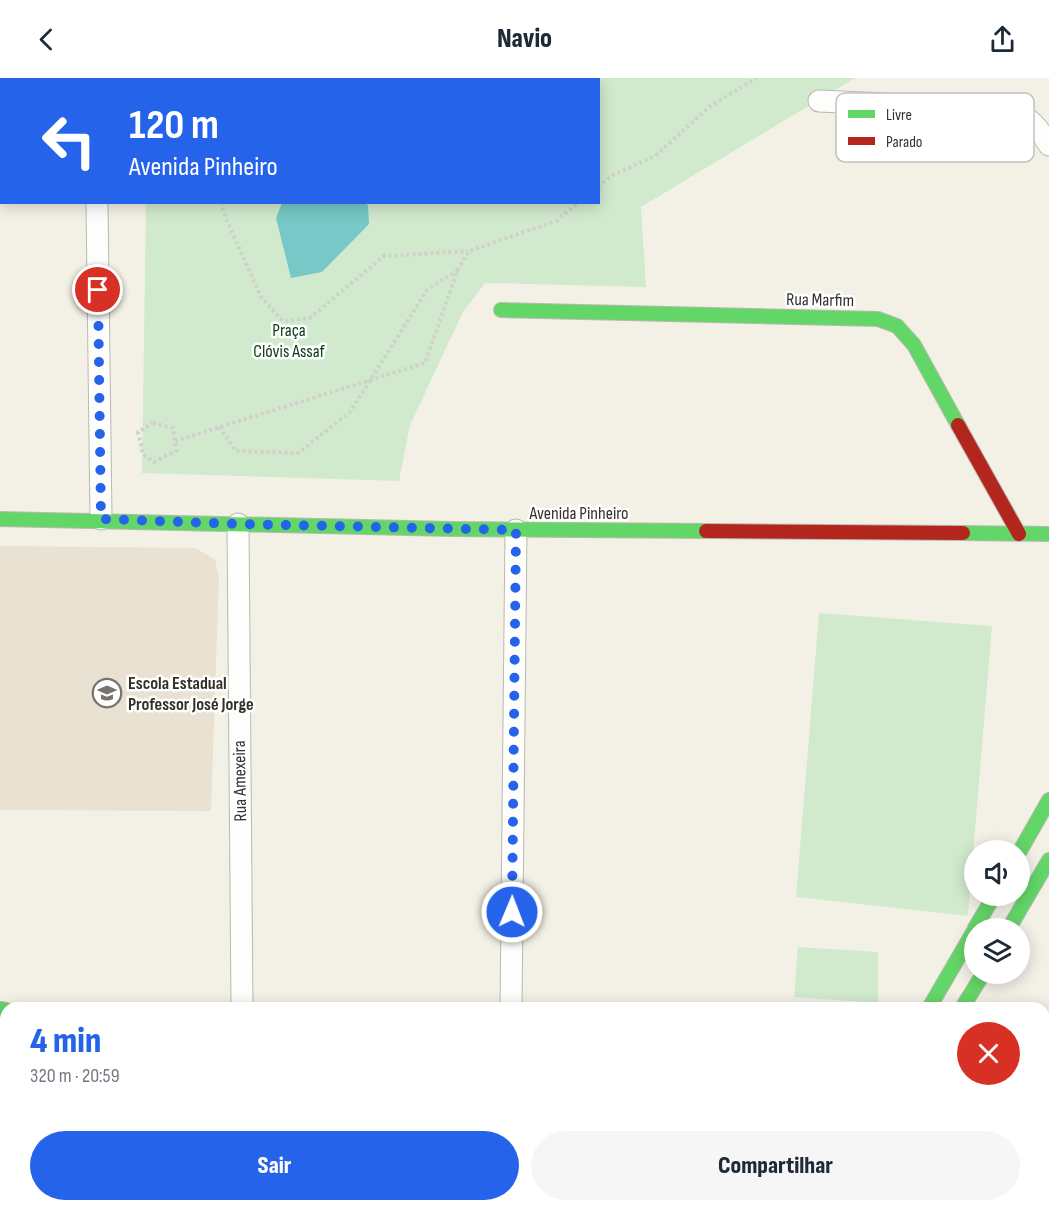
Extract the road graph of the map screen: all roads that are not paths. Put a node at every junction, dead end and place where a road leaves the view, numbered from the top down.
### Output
1 (819, 101) dead end
2 (836, 102) edge
3 (1034, 124) edge
4 (1049, 145) edge
5 (97, 204) edge
6 (501, 310) dead end
7 (0, 519) edge
8 (101, 519) junction
9 (238, 524) junction
10 (516, 530) junction
11 (1019, 534) junction
12 (1049, 534) edge
13 (1049, 800) edge
14 (1026, 840) edge
15 (1049, 860) edge
16 (1015, 918) edge
17 (964, 948) edge
18 (978, 984) edge
19 (241, 1002) edge
20 (512, 1002) edge
21 (932, 1002) edge
22 (968, 1002) edge

1 - 2 street
3 - 4 street
5 - 8 street
6 - 11 street, Rua Marfim
7 - 8 street, Avenida Pinheiro
8 - 9 street, Avenida Pinheiro
9 - 10 street, Avenida Pinheiro
9 - 19 street, Rua Amexeira
10 - 11 street, Avenida Pinheiro
10 - 20 street
11 - 12 street, Avenida Pinheiro
13 - 14 street
15 - 16 street
17 - 21 street
18 - 22 street

